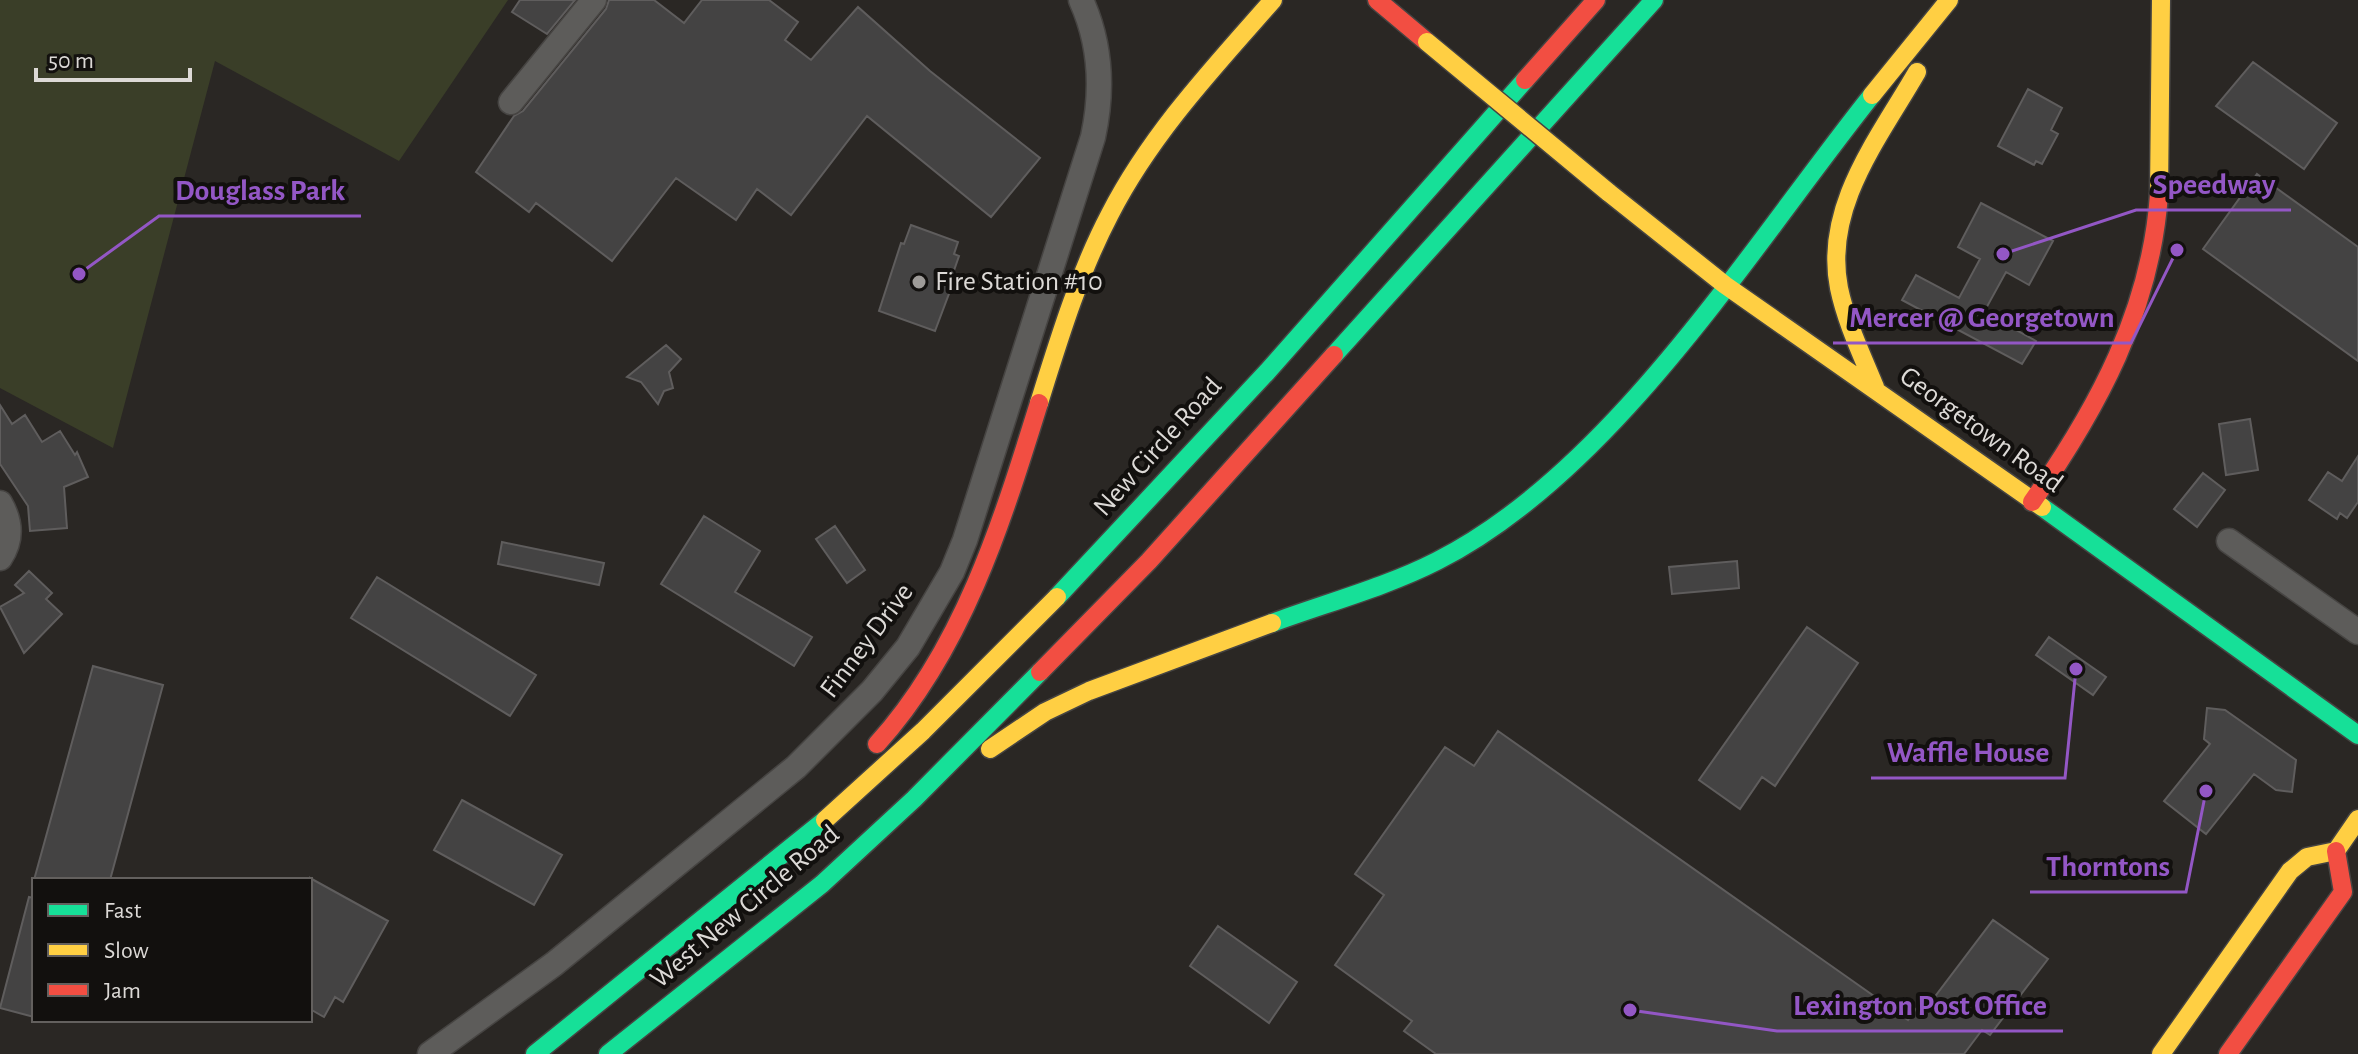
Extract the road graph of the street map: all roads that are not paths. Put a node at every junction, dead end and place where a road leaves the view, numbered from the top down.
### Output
1 (594, 0) edge
2 (1081, 0) edge
3 (1273, 0) edge
4 (1377, 0) edge
5 (1596, 0) edge
6 (1654, 0) edge
7 (1949, 0) edge
8 (1960, 0) edge
9 (2161, 0) edge
10 (1257, 9) edge
11 (511, 102) dead end
12 (1725, 285) junction
13 (1875, 387) junction
14 (2032, 502) junction
15 (0, 503) edge
16 (2229, 541) dead end
17 (0, 558) edge
18 (2358, 632) edge
19 (2358, 735) edge
20 (914, 799) junction
21 (2358, 819) edge
22 (2336, 851) junction
23 (2358, 867) edge
24 (731, 902) junction
25 (430, 1054) edge
26 (535, 1054) edge
27 (608, 1054) edge
28 (2161, 1054) edge
29 (2228, 1054) edge

1 - 11 street
2 - 25 street, Finney Drive
3 - 10 main road
4 - 12 main road, Georgetown Road, bridge
5 - 24 main road, New Circle Road
6 - 20 main road
7 - 12 main road
8 - 13 main road
9 - 14 main road
10 - 24 main road
12 - 13 main road, Georgetown Road
12 - 20 main road
13 - 14 main road, Georgetown Road
14 - 19 main road, Georgetown Road
15 - 17 street
16 - 18 street
20 - 27 main road, West New Circle Road
21 - 22 main road
22 - 23 street
22 - 28 main road
22 - 29 main road
24 - 26 main road, West New Circle Road

